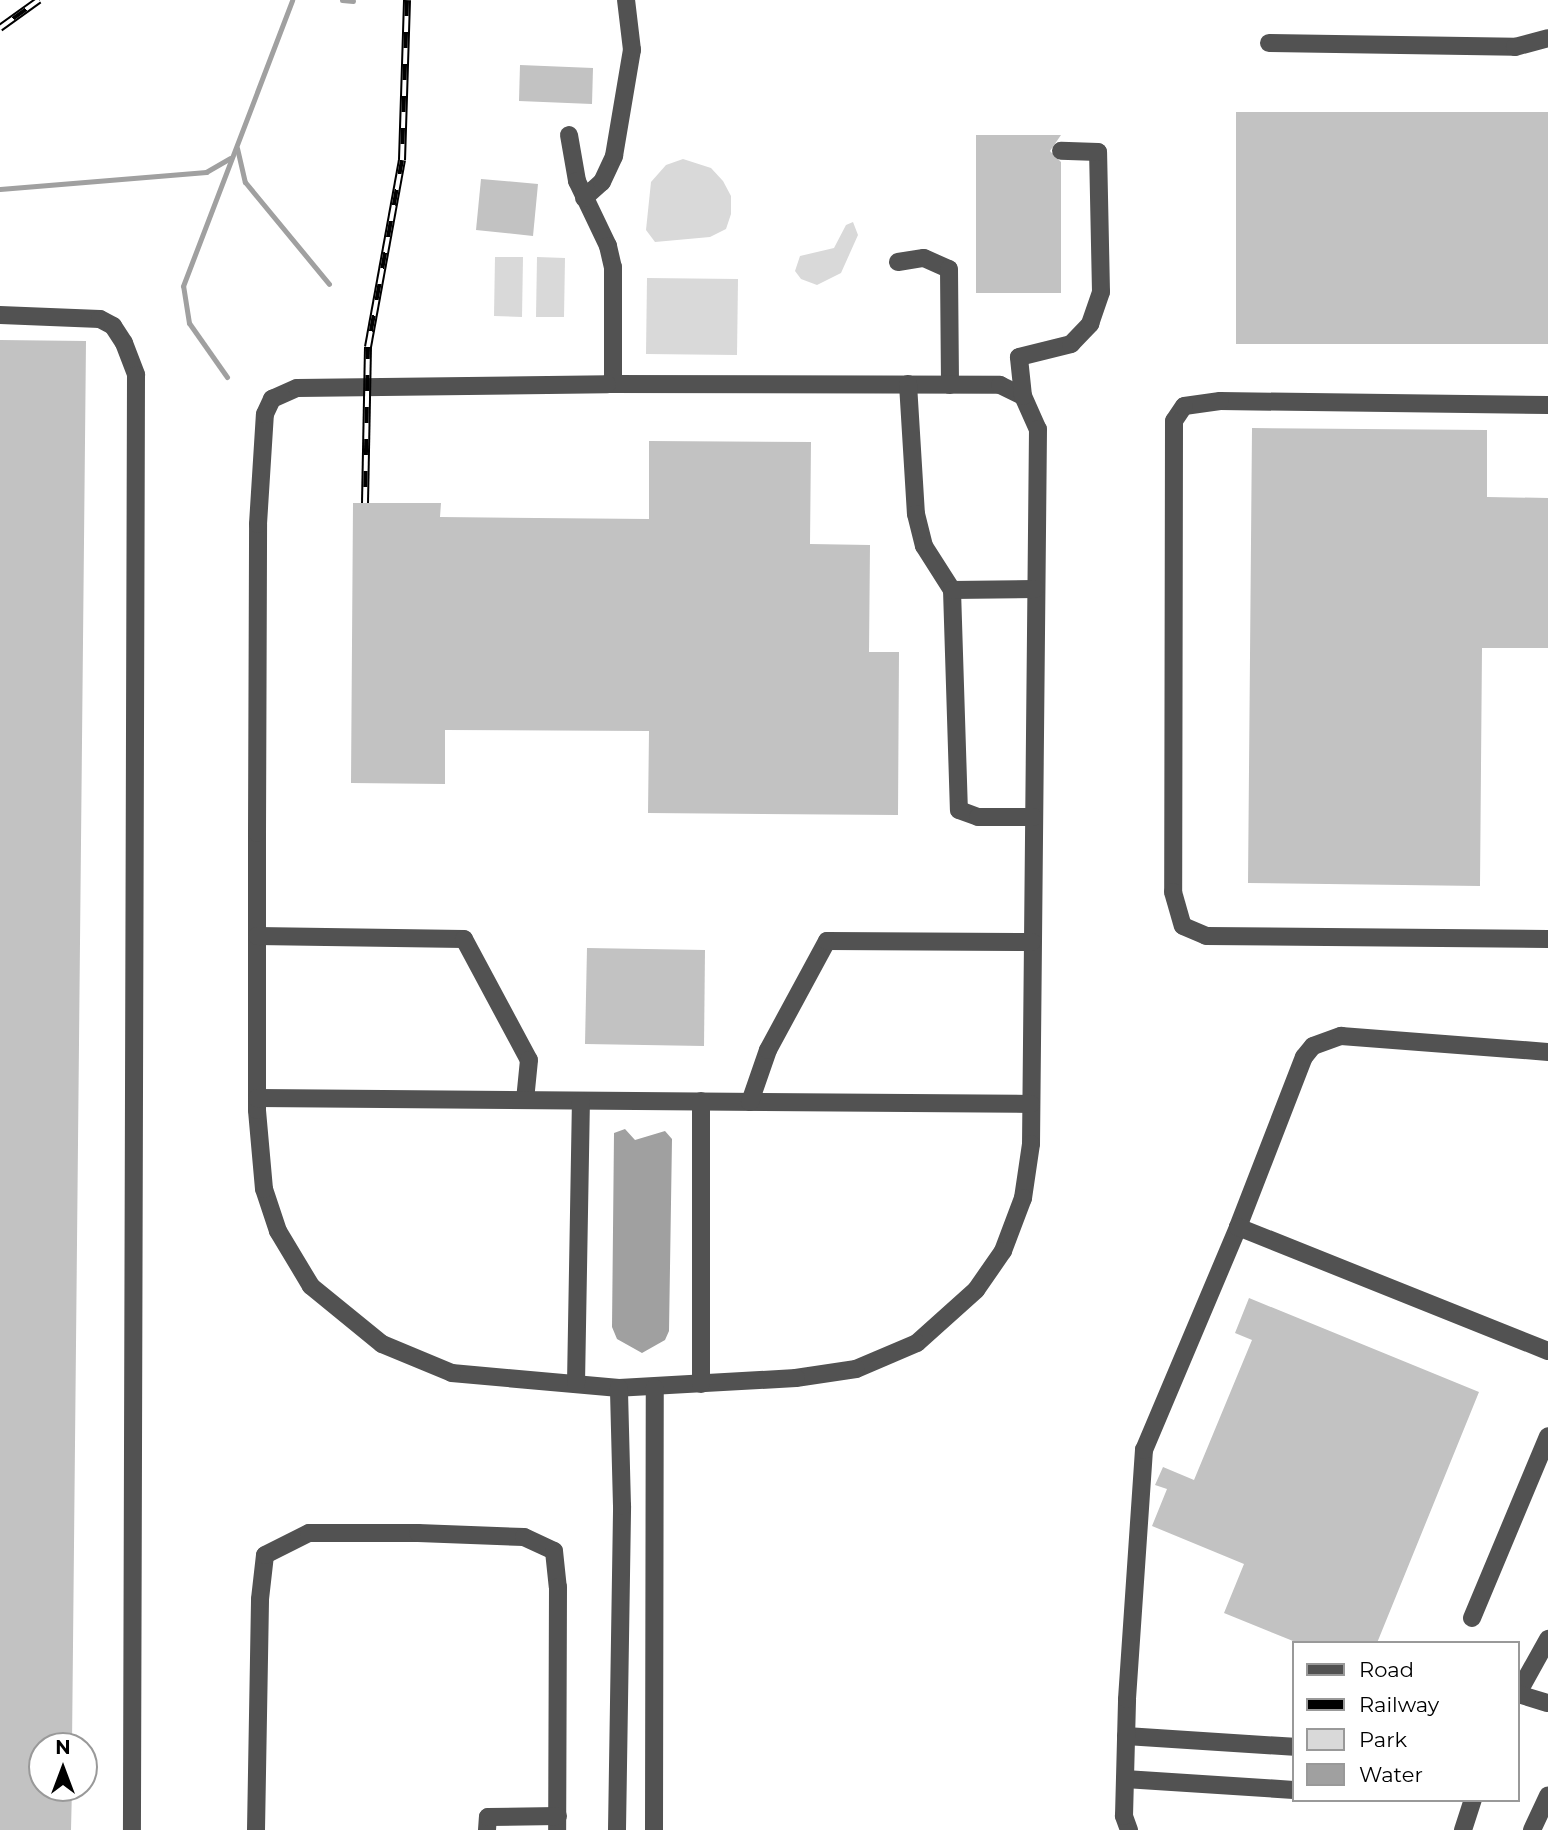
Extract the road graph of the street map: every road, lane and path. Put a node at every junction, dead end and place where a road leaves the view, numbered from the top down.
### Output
1 (625, 0) edge
2 (1548, 38) edge
3 (1269, 43) dead end
4 (569, 135) dead end
5 (1061, 150) dead end
6 (584, 198) junction
7 (898, 262) dead end
8 (0, 315) edge
9 (613, 384) junction
10 (908, 384) junction
11 (950, 385) junction
12 (1023, 396) junction
13 (1548, 405) edge
14 (1035, 589) junction
15 (952, 590) junction
16 (1033, 817) junction
17 (257, 936) junction
18 (1548, 939) edge
19 (1032, 942) junction
20 (1548, 1052) edge
21 (257, 1098) junction
22 (525, 1100) junction
23 (581, 1101) junction
24 (701, 1101) junction
25 (750, 1102) junction
26 (1031, 1104) junction
27 (1238, 1227) junction
28 (1548, 1351) edge
29 (576, 1384) junction
30 (701, 1384) junction
31 (619, 1388) junction
32 (655, 1388) junction
33 (1548, 1436) edge
34 (1472, 1618) dead end
35 (1548, 1639) edge
36 (1520, 1690) edge
37 (1520, 1695) edge
38 (1548, 1703) edge
39 (1126, 1736) junction
40 (1292, 1746) edge
41 (1125, 1779) junction
42 (1292, 1790) edge
43 (1548, 1796) edge
44 (1472, 1802) edge
45 (557, 1823) edge
46 (1124, 1825) edge
47 (132, 1830) edge
48 (256, 1830) edge
49 (487, 1830) edge
50 (617, 1830) edge
51 (654, 1830) edge
52 (1463, 1830) edge
53 (1532, 1830) edge

1 - 6 street
2 - 3 street
4 - 6 street
5 - 12 street
6 - 9 street
7 - 11 street
8 - 47 street
9 - 10 street
9 - 17 street
10 - 11 street
10 - 15 street
11 - 12 street
12 - 14 street
13 - 18 street
14 - 15 street
14 - 16 street
15 - 16 street
16 - 19 street
17 - 21 street
17 - 22 street
19 - 25 street
19 - 26 street
20 - 27 street
21 - 22 street
21 - 29 street
22 - 23 street
23 - 24 street
23 - 29 street
24 - 25 street
24 - 30 street
25 - 26 street
26 - 30 street
27 - 28 street
27 - 39 street
29 - 31 street
30 - 32 street
31 - 32 street
31 - 50 street
32 - 51 street
33 - 34 street
35 - 36 street
37 - 38 street
39 - 40 street
39 - 41 street
41 - 42 street
41 - 46 street
43 - 53 street
44 - 52 street
45 - 48 street
45 - 49 street

